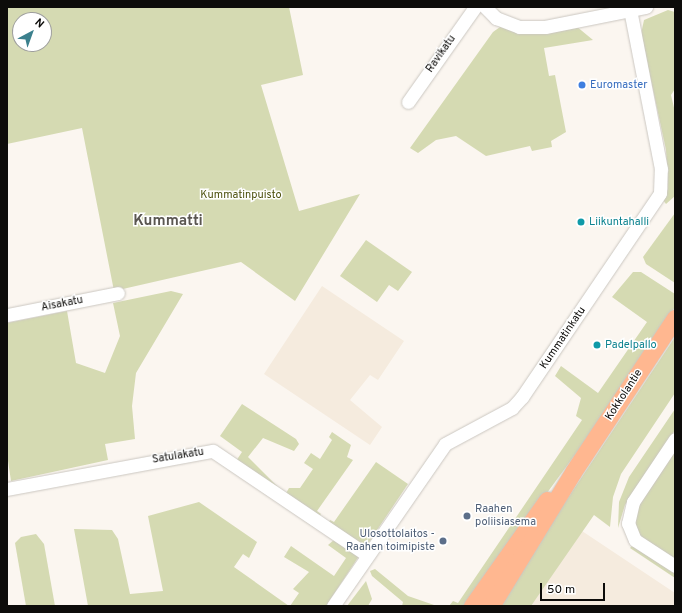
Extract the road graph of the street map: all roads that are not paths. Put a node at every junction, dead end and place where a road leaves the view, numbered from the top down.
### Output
1 (475, 7) edge
2 (486, 7) edge
3 (646, 7) edge
4 (630, 10) junction
5 (408, 102) dead end
6 (118, 293) dead end
7 (7, 315) edge
8 (675, 318) edge
9 (675, 439) edge
10 (573, 472) junction
11 (7, 489) edge
12 (367, 555) junction
13 (675, 566) edge
14 (333, 606) edge
15 (472, 606) edge
16 (491, 606) edge

1 - 5 street, Ravikatu
2 - 4 street
3 - 4 street
4 - 12 street, Kummatinkatu
6 - 7 street, Aisakatu
8 - 10 main road, Kokkolantie
9 - 13 street
10 - 15 main road, Kokkolantie
10 - 16 main road, Kokkolantie
11 - 12 street, Satulakatu
12 - 14 street, Kummatinkatu

